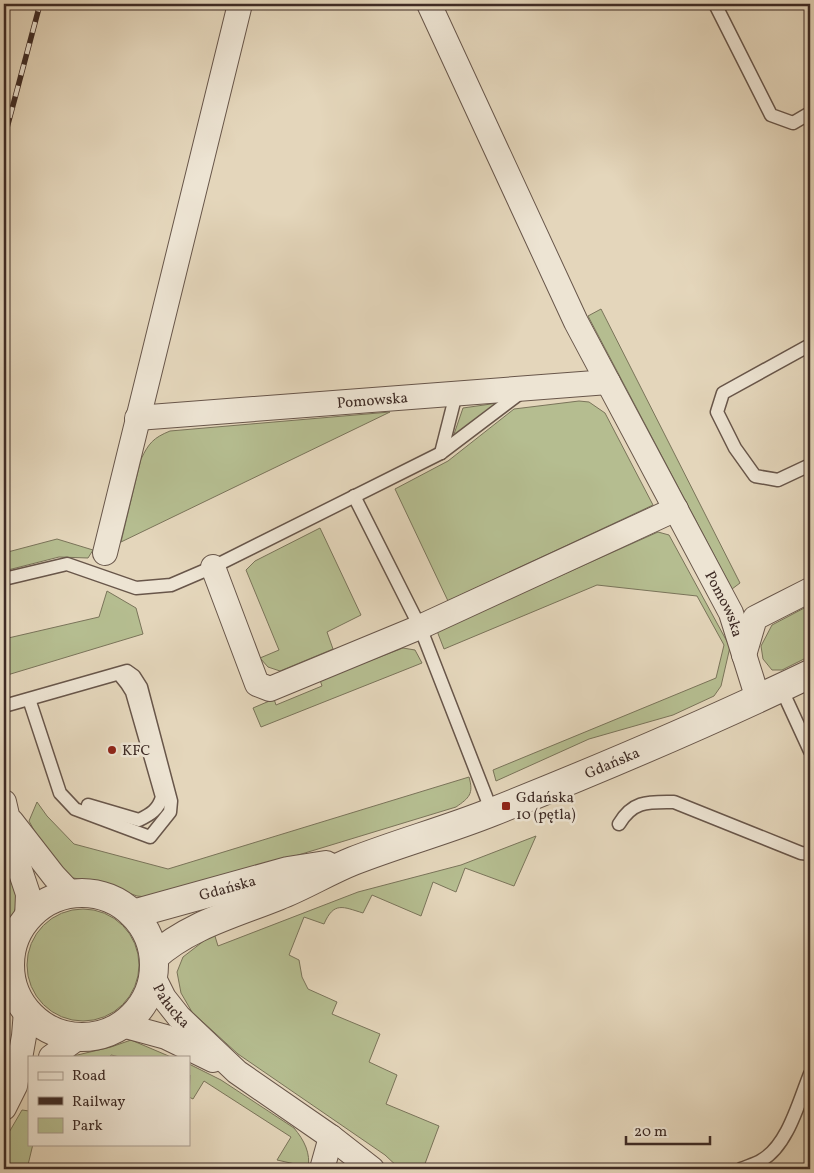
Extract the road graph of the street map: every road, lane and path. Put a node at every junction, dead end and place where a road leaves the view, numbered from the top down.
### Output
1 (240, 4) edge
2 (429, 4) edge
3 (715, 4) edge
4 (810, 113) edge
5 (810, 346) edge
6 (608, 382) junction
7 (527, 388) junction
8 (456, 394) junction
9 (137, 418) junction
10 (441, 452) junction
11 (810, 465) edge
12 (354, 496) junction
13 (676, 509) junction
14 (105, 553) dead end
15 (213, 567) junction
16 (4, 579) edge
17 (810, 590) edge
18 (420, 627) junction
19 (744, 655) junction
20 (119, 674) junction
21 (810, 674) edge
22 (770, 693) junction
23 (29, 698) junction
24 (4, 706) edge
25 (810, 751) edge
26 (60, 793) junction
27 (6, 810) edge
28 (492, 812) junction
29 (619, 824) dead end
30 (9, 842) edge
31 (810, 854) edge
32 (352, 861) junction
33 (71, 894) junction
34 (133, 914) junction
35 (15, 935) edge
36 (153, 966) junction
37 (16, 1000) edge
38 (122, 1025) junction
39 (79, 1037) junction
40 (52, 1056) edge
41 (237, 1072) junction
42 (810, 1074) edge
43 (22, 1081) edge
44 (4, 1108) edge
45 (331, 1137) junction
46 (322, 1169) edge
47 (372, 1169) edge
48 (741, 1169) edge

1 - 9 street
2 - 6 street, Pomowska
3 - 4 lane
5 - 11 lane
6 - 7 street, Pomowska
6 - 13 street, Pomowska
7 - 8 street, Pomowska
7 - 10 lane
8 - 9 street, Pomowska
8 - 10 lane
9 - 14 street
10 - 12 lane
12 - 15 lane
12 - 18 lane
13 - 18 street
13 - 19 street, Pomowska
15 - 16 lane
15 - 18 street
17 - 19 street
18 - 28 lane
19 - 22 street, Pomowska
20 - 23 lane
20 - 26 lane
20 - 26 lane
21 - 22 street, Gdańska
22 - 25 lane
22 - 28 street, Gdańska
23 - 24 lane
23 - 26 lane
27 - 30 street
27 - 33 street
28 - 32 street, Gdańska
29 - 31 lane
30 - 35 street
32 - 34 street, Gdańska
32 - 36 street, Gdańska
33 - 34 street
33 - 35 street
34 - 36 street
35 - 37 street
36 - 38 street
36 - 41 street, Pałucka
37 - 39 street
37 - 43 street
38 - 39 street
38 - 41 street, Pałucka
39 - 40 street
41 - 45 street, Pałucka
42 - 48 lane
43 - 44 street
45 - 46 street
45 - 47 street, Pałucka

